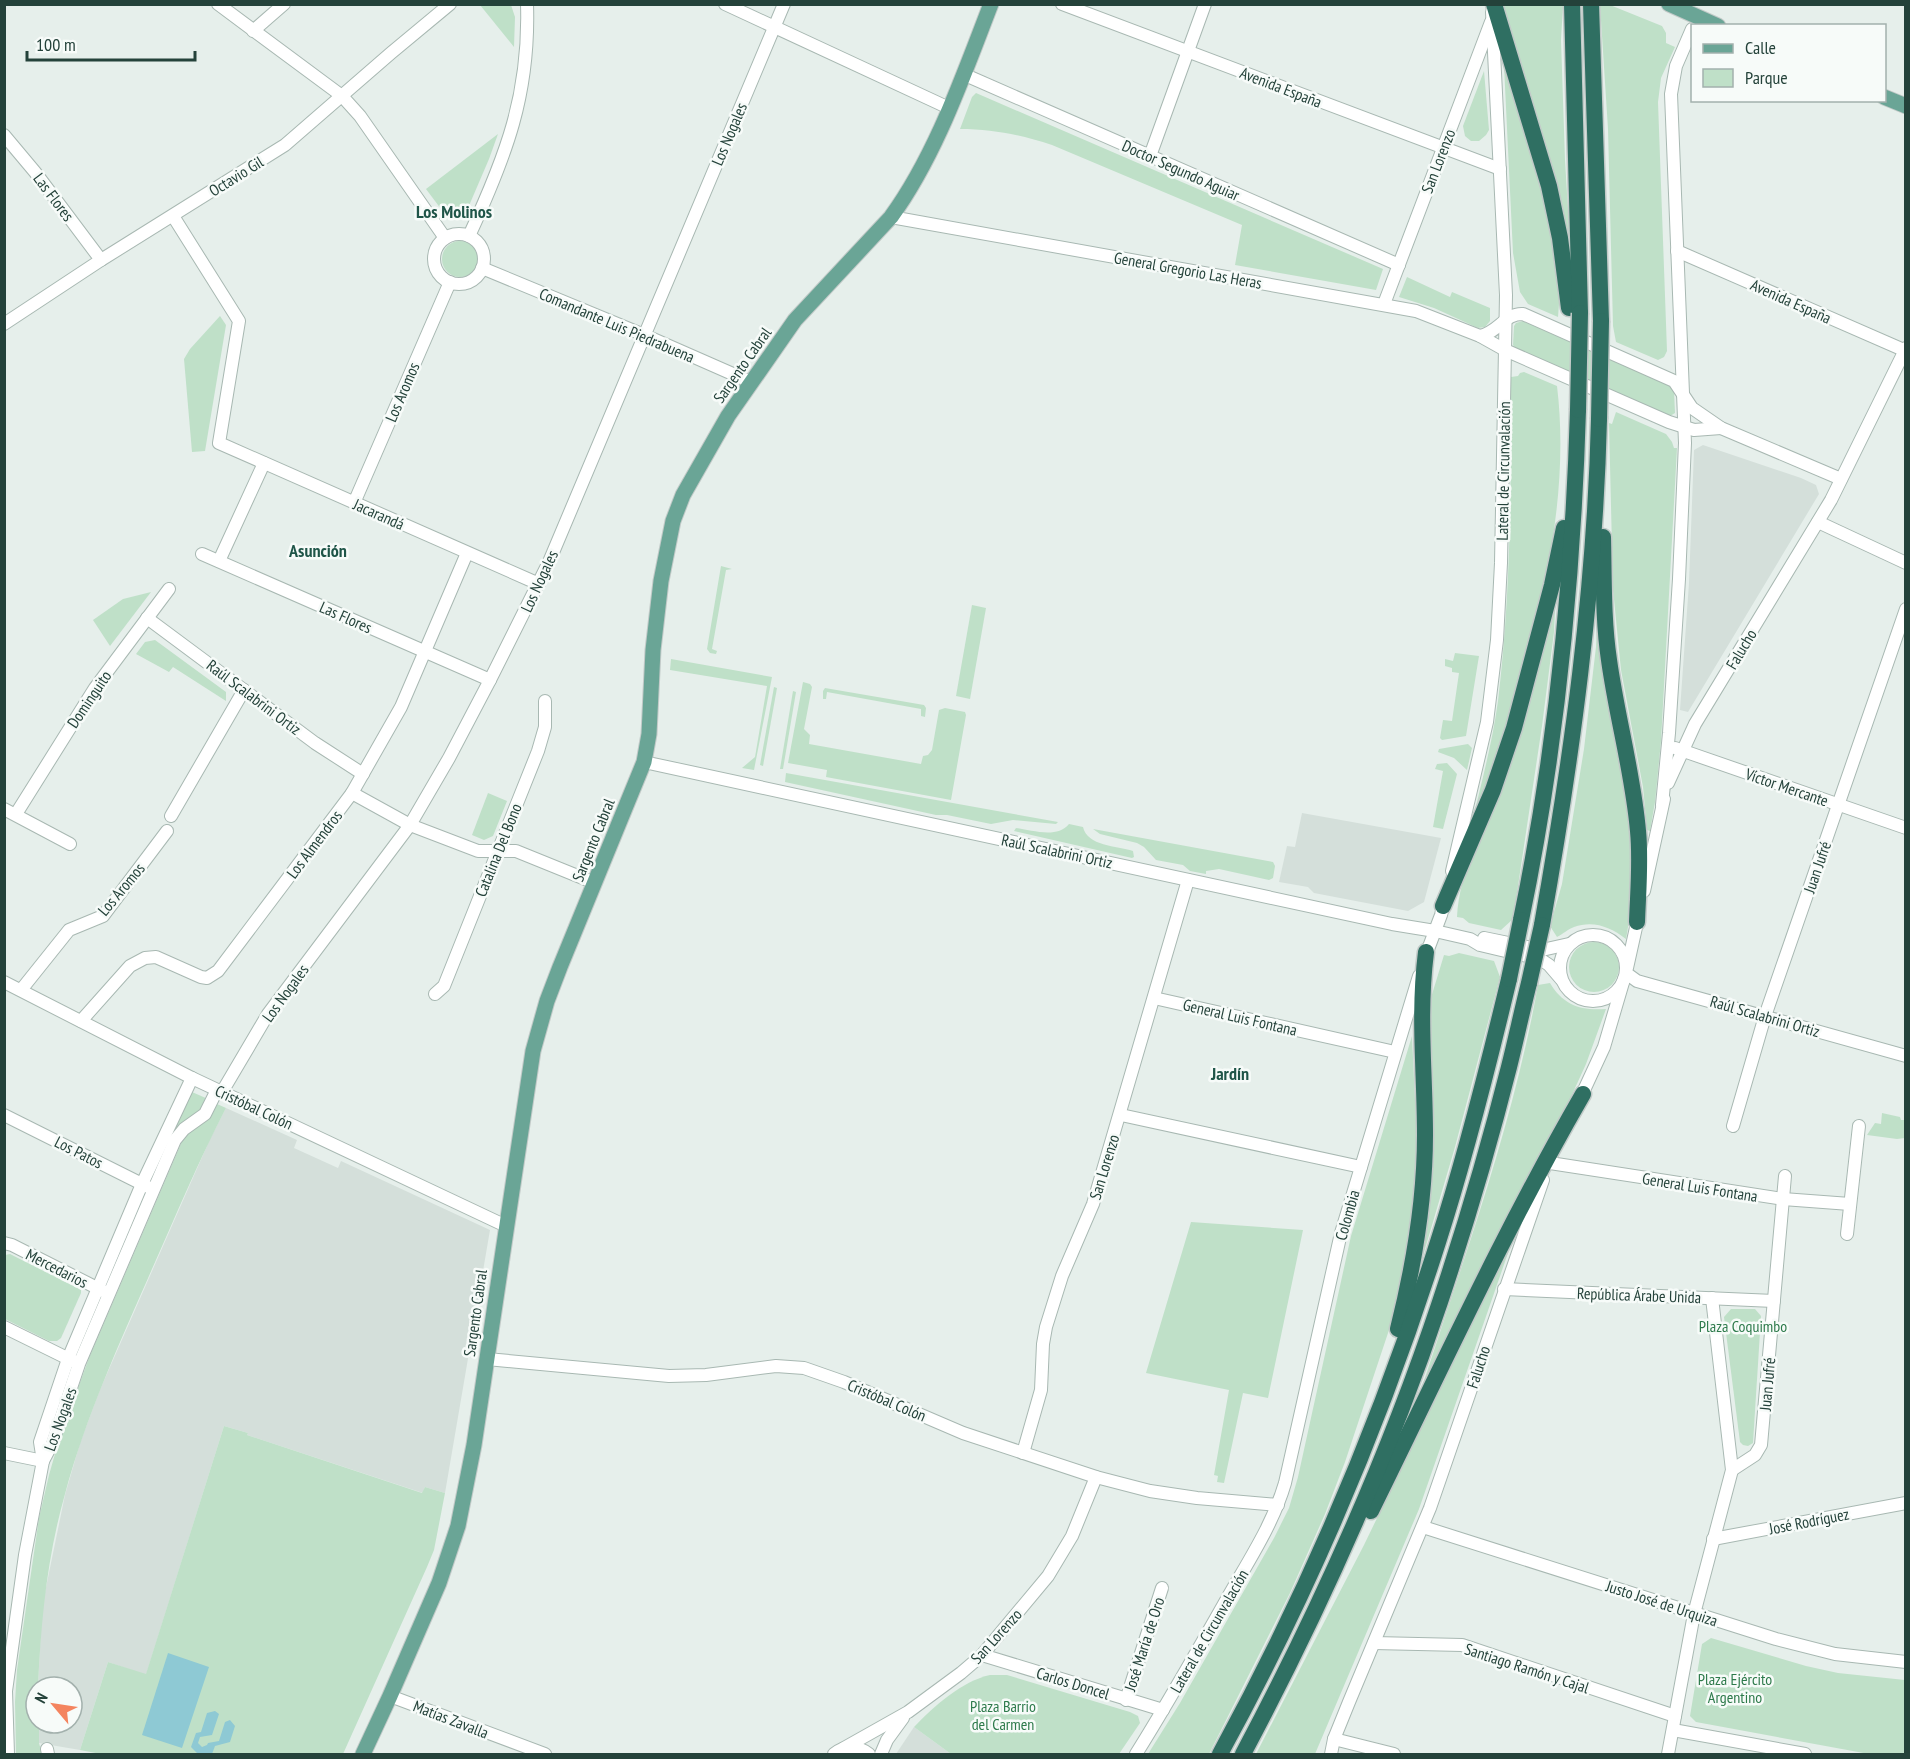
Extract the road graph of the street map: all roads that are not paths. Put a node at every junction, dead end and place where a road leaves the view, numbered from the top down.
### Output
1 (284, 4) edge
2 (450, 4) edge
3 (522, 4) edge
4 (529, 4) edge
5 (725, 4) edge
6 (784, 4) edge
7 (991, 4) edge
8 (1062, 4) edge
9 (1205, 4) edge
10 (1572, 4) edge
11 (1592, 4) edge
12 (218, 5) edge
13 (1670, 5) edge
14 (1493, 9) edge
15 (528, 18) junction
16 (1695, 24) edge
17 (774, 26) junction
18 (253, 31) junction
19 (1691, 33) edge
20 (1187, 51) junction
21 (963, 74) junction
22 (342, 96) junction
23 (1886, 98) edge
24 (1905, 106) edge
25 (949, 108) junction
26 (4, 135) edge
27 (1443, 147) junction
28 (1150, 156) junction
29 (1500, 169) junction
30 (173, 216) junction
31 (891, 217) junction
32 (469, 236) junction
33 (445, 238) junction
34 (1677, 251) junction
35 (101, 260) junction
36 (1399, 266) junction
37 (482, 268) junction
38 (450, 282) junction
39 (1384, 304) junction
40 (1575, 310) junction
41 (1506, 319) junction
42 (4, 324) edge
43 (644, 335) junction
44 (1480, 336) junction
45 (1505, 350) junction
46 (1905, 350) edge
47 (751, 382) junction
48 (1683, 394) junction
49 (1684, 428) junction
50 (1721, 428) junction
51 (1599, 456) junction
52 (264, 463) junction
53 (1576, 465) junction
54 (1842, 479) junction
55 (354, 503) junction
56 (1818, 522) junction
57 (467, 553) junction
58 (202, 554) dead end
59 (219, 561) junction
60 (1905, 563) edge
61 (539, 584) junction
62 (169, 589) dead end
63 (1905, 609) edge
64 (147, 618) junction
65 (425, 651) junction
66 (490, 680) junction
67 (244, 690) junction
68 (545, 701) dead end
69 (1668, 746) junction
70 (1682, 751) junction
71 (644, 762) junction
72 (363, 774) junction
73 (352, 793) junction
74 (1662, 805) junction
75 (1838, 805) junction
76 (10, 812) edge
77 (171, 816) dead end
78 (410, 825) junction
79 (1905, 828) edge
80 (168, 831) dead end
81 (70, 844) dead end
82 (497, 850) junction
83 (1188, 880) junction
84 (595, 882) junction
85 (1443, 906) junction
86 (1637, 922) junction
87 (1435, 931) junction
88 (1470, 939) junction
89 (1569, 944) junction
90 (1426, 952) junction
91 (1626, 973) junction
92 (1561, 979) junction
93 (4, 982) edge
94 (21, 990) junction
95 (435, 994) dead end
96 (1154, 998) junction
97 (1765, 1016) junction
98 (81, 1021) junction
99 (1395, 1052) junction
100 (1905, 1056) edge
101 (192, 1078) junction
102 (220, 1091) junction
103 (1583, 1094) junction
104 (4, 1115) edge
105 (1120, 1115) junction
106 (1733, 1126) dead end
107 (1859, 1126) dead end
108 (1550, 1163) junction
109 (1361, 1167) junction
110 (1785, 1176) dead end
111 (142, 1184) junction
112 (154, 1190) junction
113 (1783, 1199) junction
114 (1850, 1204) junction
115 (506, 1226) junction
116 (1847, 1233) dead end
117 (4, 1243) edge
118 (1504, 1289) junction
119 (103, 1291) junction
120 (1712, 1298) junction
121 (1774, 1301) junction
122 (4, 1327) edge
123 (68, 1359) junction
124 (487, 1359) junction
125 (79, 1364) junction
126 (1379, 1408) junction
127 (4, 1453) edge
128 (1023, 1453) junction
129 (43, 1461) junction
130 (1732, 1470) junction
131 (1096, 1478) junction
132 (1905, 1503) edge
133 (1278, 1505) junction
134 (1423, 1527) junction
135 (1713, 1539) junction
136 (1162, 1588) dead end
137 (1694, 1614) junction
138 (1374, 1643) junction
139 (982, 1655) junction
140 (1905, 1662) edge
141 (1281, 1682) junction
142 (390, 1696) junction
143 (1126, 1700) junction
144 (1163, 1710) junction
145 (908, 1713) junction
146 (1675, 1716) junction
147 (1673, 1730) junction
148 (1334, 1739) junction
149 (835, 1752) edge
150 (1780, 1752) edge
151 (540, 1754) edge
152 (8, 1755) edge
153 (363, 1755) edge
154 (868, 1755) edge
155 (881, 1755) edge
156 (1136, 1755) edge
157 (1220, 1755) edge
158 (1243, 1755) edge
159 (1329, 1755) edge
160 (1394, 1755) edge
161 (1668, 1755) edge
162 (1805, 1755) edge

1 - 18 street
2 - 22 street, Octavio Gil
3 - 15 street
4 - 15 street
5 - 17 street
6 - 17 street, Los Nogales
7 - 21 main road, Sargento Cabral
8 - 20 street, Avenida España
9 - 20 street
10 - 40 highway
11 - 51 highway, bridge
12 - 18 street
13 - 16 main road
14 - 27 street, San Lorenzo
14 - 29 street, Lateral de Circunvalación
14 - 40 highway
15 - 32 street
17 - 25 street
17 - 43 street, Los Nogales
18 - 22 street
19 - 34 street
20 - 27 street, Avenida España
20 - 28 street
21 - 25 main road, Sargento Cabral
21 - 28 street, Doctor Segundo Aguiar
22 - 30 street, Octavio Gil
22 - 33 street
23 - 24 main road
25 - 31 main road, Sargento Cabral
26 - 35 street, Las Flores
27 - 29 street, Avenida España
27 - 36 street, San Lorenzo
28 - 36 street, Doctor Segundo Aguiar
29 - 41 street, Lateral de Circunvalación
30 - 35 street, Octavio Gil
30 - 52 street, Jacarandá
31 - 39 street, General Gregorio Las Heras
31 - 47 main road, Sargento Cabral
32 - 33 street
32 - 37 street
33 - 38 street
34 - 46 street, Avenida España
34 - 48 street
35 - 42 street, Octavio Gil
36 - 39 street, San Lorenzo
37 - 38 street
37 - 43 street, Comandante Luis Piedrabuena
38 - 55 street, Los Aromos
39 - 44 street, General Gregorio Las Heras
40 - 53 highway, bridge
41 - 44 street
41 - 45 street, Lateral de Circunvalación
41 - 48 street, General Gregorio Las Heras
43 - 47 street, Comandante Luis Piedrabuena
43 - 61 street, Los Nogales
44 - 45 street, General Gregorio Las Heras
45 - 49 street, General Gregorio Las Heras
45 - 85 street, Lateral de Circunvalación
46 - 54 street, Falucho
47 - 71 main road, Sargento Cabral
48 - 49 street
48 - 50 street, General Gregorio Las Heras
49 - 50 street, General Gregorio Las Heras
49 - 69 street
50 - 54 street, General Gregorio Las Heras
51 - 86 highway
51 - 141 highway, bridge
52 - 55 street, Jacarandá
52 - 59 street
53 - 85 highway
53 - 126 highway, bridge
54 - 56 street, Falucho
55 - 57 street, Jacarandá
56 - 60 street
56 - 70 street, Falucho
57 - 61 street, Jacarandá
57 - 65 street, Los Almendros
58 - 59 street, Las Flores
59 - 65 street, Las Flores
61 - 66 street, Los Nogales
62 - 64 street, Dominguito
63 - 75 street, Juan Jufré
64 - 67 street, Raúl Scalabrini Ortiz
64 - 76 street, Dominguito
65 - 66 street, Las Flores
65 - 72 street, Los Almendros
66 - 78 street, Los Nogales
67 - 72 street, Raúl Scalabrini Ortiz
67 - 77 street
68 - 82 street, Catalina Del Bono
69 - 70 street, Víctor Mercante
69 - 74 street
70 - 74 street, Falucho
70 - 75 street, Víctor Mercante
71 - 83 street, Raúl Scalabrini Ortiz
71 - 84 main road, Sargento Cabral
72 - 73 street, Los Almendros
73 - 78 street
73 - 98 street, Los Almendros
74 - 86 street, Falucho
75 - 79 street, Víctor Mercante
75 - 97 street, Juan Jufré
76 - 81 street
78 - 82 street
78 - 102 street, Los Nogales
80 - 94 street, Los Aromos
82 - 84 street
82 - 95 street, Catalina Del Bono
83 - 87 street, Raúl Scalabrini Ortiz
83 - 96 street, San Lorenzo
84 - 115 main road, Sargento Cabral
85 - 87 street, Lateral de Circunvalación
86 - 91 street, Falucho
87 - 88 street, Raúl Scalabrini Ortiz
87 - 90 street, Colombia
88 - 89 street, Raúl Scalabrini Ortiz
88 - 92 street, Raúl Scalabrini Ortiz
89 - 91 street
89 - 92 street
90 - 99 street, Colombia
90 - 126 highway
91 - 92 street
91 - 97 street, Raúl Scalabrini Ortiz
91 - 103 street, Falucho
93 - 94 street, Cristóbal Colón
94 - 98 street, Cristóbal Colón
96 - 99 street, General Luis Fontana
96 - 105 street, San Lorenzo
97 - 100 street, Raúl Scalabrini Ortiz
97 - 106 street, Juan Jufré
98 - 101 street, Cristóbal Colón
99 - 109 street, Colombia
101 - 102 street, Cristóbal Colón
101 - 111 street, Los Nogales
102 - 112 street, Los Nogales
102 - 115 street, Cristóbal Colón
103 - 108 street, Falucho
103 - 141 highway
104 - 111 street, Los Patos
105 - 109 street
105 - 128 street, San Lorenzo
107 - 114 street
108 - 113 street, General Luis Fontana
108 - 118 street, Falucho
109 - 133 street, Colombia
110 - 113 street, Juan Jufré
111 - 112 street, Los Patos
111 - 119 street, Los Nogales
112 - 119 street, Los Nogales
113 - 114 street, General Luis Fontana
113 - 121 street, Juan Jufré
114 - 116 street
115 - 124 main road, Sargento Cabral
117 - 119 street, Mercedarios
118 - 120 street, República Árabe Unida
118 - 134 street, Falucho
119 - 123 street, Los Nogales
119 - 125 street, Los Nogales
120 - 121 street, República Árabe Unida
120 - 130 street
121 - 130 street, Juan Jufré
122 - 123 street
123 - 125 street
123 - 129 street, Los Nogales
124 - 128 street, Cristóbal Colón
124 - 142 main road, Sargento Cabral
125 - 129 street, Los Nogales
126 - 157 highway
127 - 129 street
128 - 131 street, Cristóbal Colón
129 - 152 street, Los Nogales
130 - 135 street
131 - 133 street, Cristóbal Colón
131 - 139 street, San Lorenzo
132 - 135 street, José Rodríguez
133 - 144 street, Lateral de Circunvalación
134 - 137 street, Justo José de Urquiza
134 - 138 street, Falucho
135 - 137 street
136 - 143 street, José María de Oro
137 - 140 street, Justo José de Urquiza
137 - 146 street
138 - 146 street, Santiago Ramón y Cajal
138 - 148 street, Falucho
139 - 143 street, Carlos Doncel
139 - 145 street, San Lorenzo
141 - 158 highway
142 - 151 street, Matías Zavalla
142 - 153 main road, Sargento Cabral
143 - 144 street, Carlos Doncel
144 - 156 street, Lateral de Circunvalación
145 - 149 street, San Lorenzo
145 - 155 street, San Lorenzo
146 - 147 street
147 - 150 street
147 - 161 street
148 - 159 street
148 - 160 street
149 - 154 street
150 - 162 street

